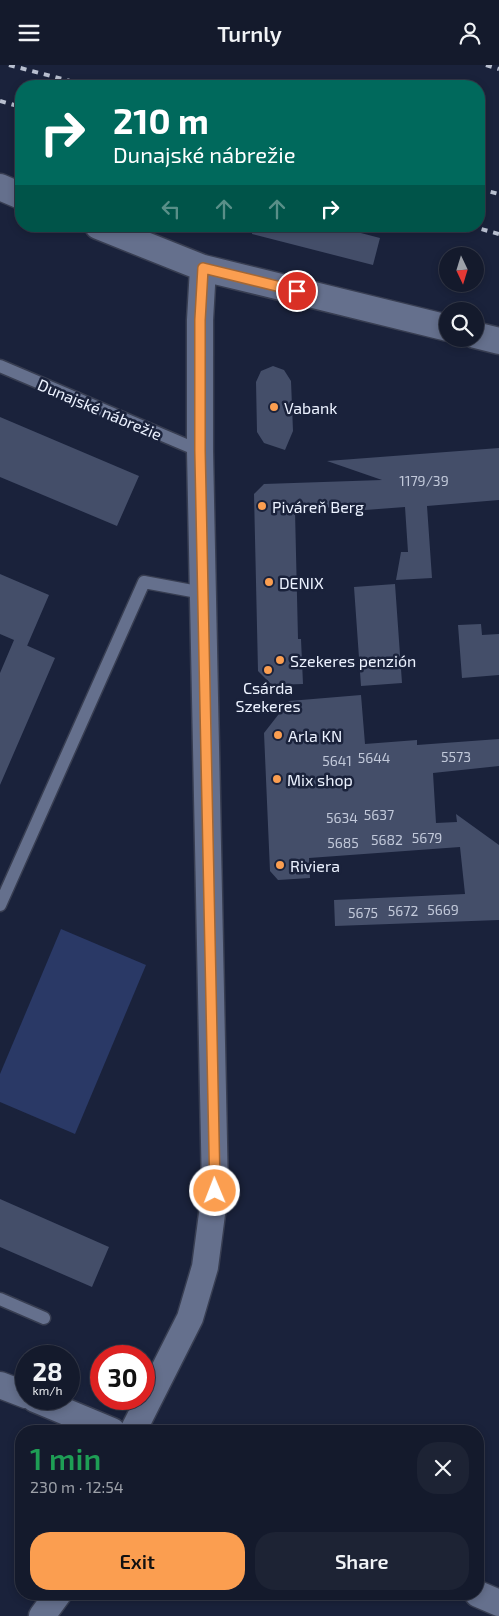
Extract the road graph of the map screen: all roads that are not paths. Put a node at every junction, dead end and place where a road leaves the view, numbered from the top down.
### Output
1 (0, 187) edge
2 (15, 193) edge
3 (113, 232) edge
4 (203, 268) junction
5 (439, 326) edge
6 (484, 337) edge
7 (499, 341) edge
8 (0, 366) edge
9 (200, 451) junction
10 (203, 593) junction
11 (0, 905) edge
12 (0, 1299) edge
13 (44, 1317) dead end
14 (0, 1385) edge
15 (15, 1391) edge
16 (61, 1410) edge
17 (98, 1425) edge
18 (136, 1425) edge
19 (484, 1596) edge
20 (54, 1600) edge
21 (499, 1603) edge
22 (42, 1616) edge

1 - 2 street
3 - 4 street
4 - 5 street
4 - 9 street
6 - 7 street
8 - 9 lane, Dunajské nábrežie
9 - 10 street
10 - 11 lane
10 - 18 street
12 - 13 lane
14 - 15 street
16 - 17 street
19 - 21 street
20 - 22 street

